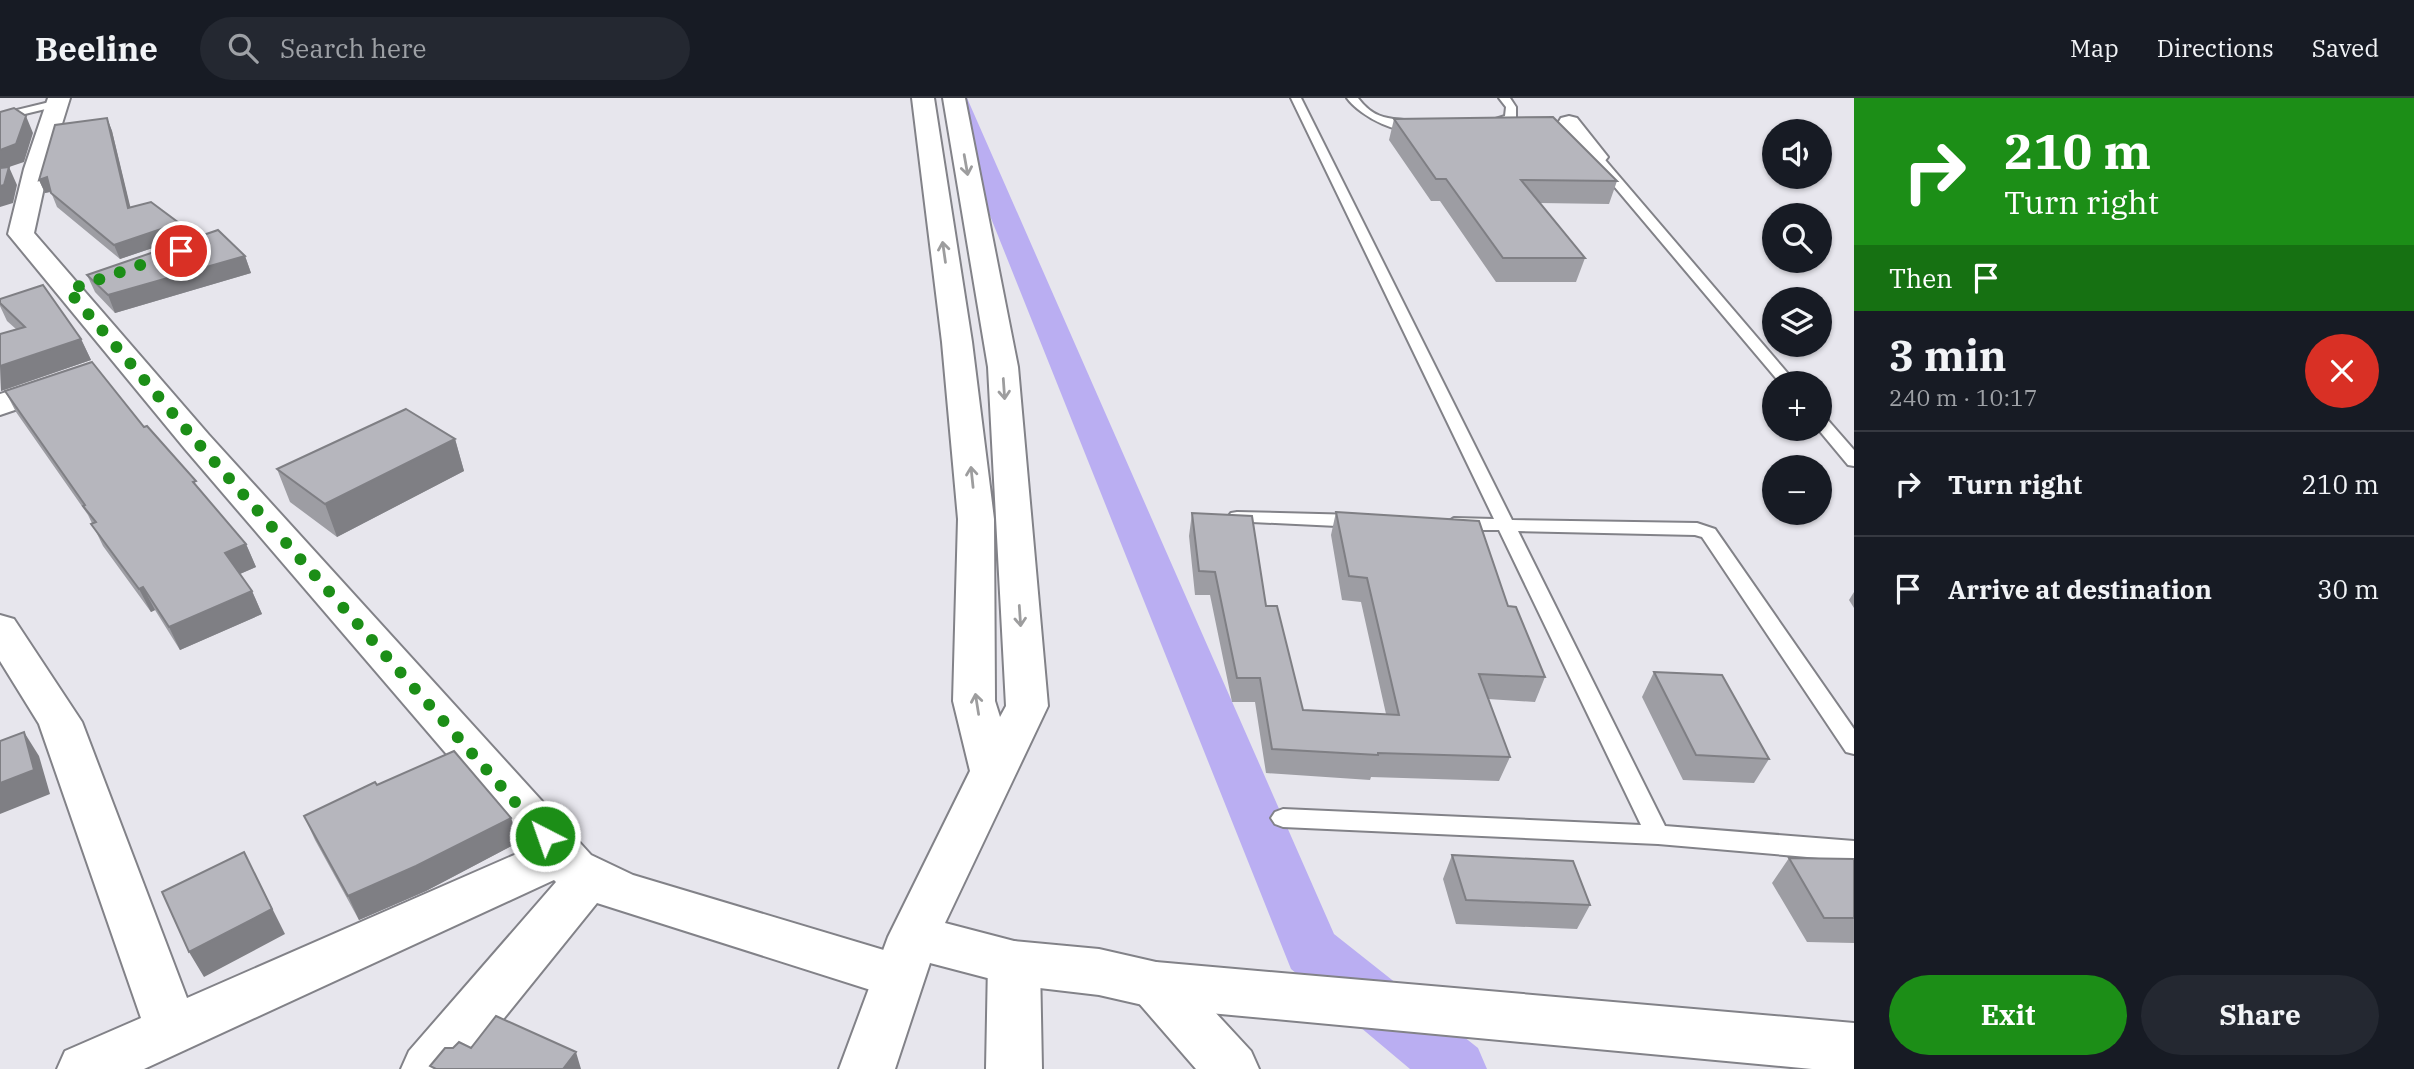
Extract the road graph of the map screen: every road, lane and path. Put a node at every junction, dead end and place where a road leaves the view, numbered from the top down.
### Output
1 (923, 98) edge
2 (954, 98) edge
3 (1296, 98) edge
4 (1352, 98) edge
5 (1504, 98) edge
6 (58, 100) edge
7 (0, 117) edge
8 (1569, 123) dead end
9 (1434, 126) edge
10 (1470, 126) edge
11 (1596, 157) joint
12 (10, 236) edge
13 (107, 368) junction
14 (1778, 371) edge
15 (0, 405) edge
16 (1832, 435) edge
17 (1854, 461) edge
18 (1237, 517) edge
19 (1371, 521) edge
20 (1438, 523) edge
21 (1505, 526) junction
22 (0, 628) edge
23 (1854, 746) edge
24 (993, 771) junction
25 (1283, 818) dead end
26 (1658, 835) junction
27 (1854, 850) edge
28 (576, 866) junction
29 (906, 956) junction
30 (1014, 962) junction
31 (1156, 985) junction
32 (172, 1030) junction
33 (1854, 1048) edge
34 (85, 1069) edge
35 (429, 1069) edge
36 (867, 1069) edge
37 (1014, 1069) edge
38 (1231, 1069) edge

24 -> 1 street
2 -> 24 street
3 - 21 lane
4 - 9 lane
5 - 10 lane
6 - 7 lane
6 - 12 street
8 - 11 street
11 - 14 lane
12 - 13 street
13 - 15 street
13 - 28 street
16 - 17 lane
18 - 19 lane
20 - 21 lane
21 - 23 lane
21 - 26 lane
22 - 32 street
24 - 29 street
25 - 26 lane
26 - 27 lane
28 - 29 street
28 - 32 street
28 - 35 street
29 - 30 street
29 - 36 street
30 - 31 street
30 - 37 street
31 - 33 street
31 - 38 street
32 - 34 street

